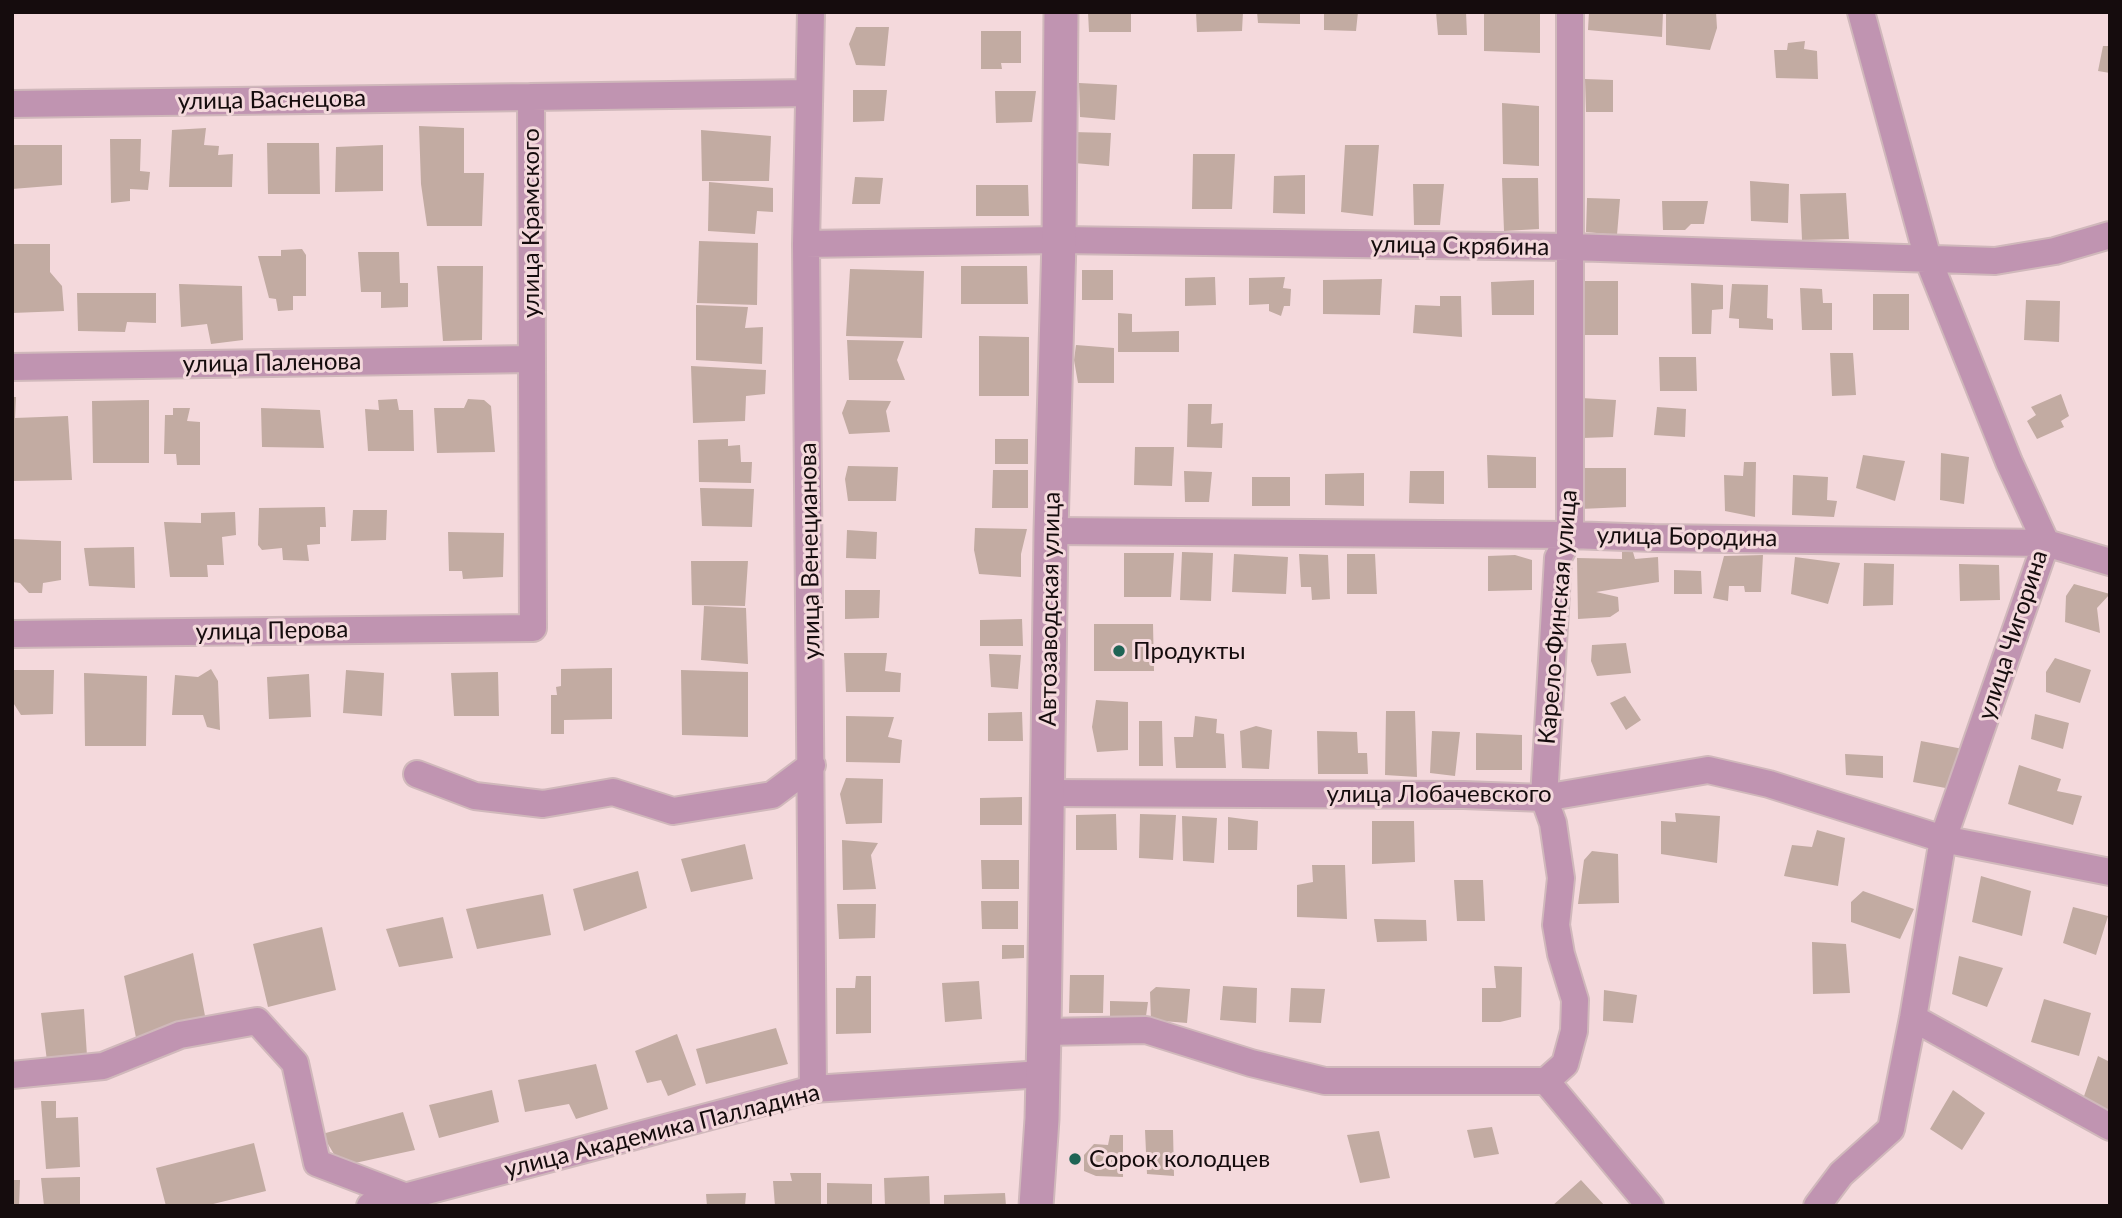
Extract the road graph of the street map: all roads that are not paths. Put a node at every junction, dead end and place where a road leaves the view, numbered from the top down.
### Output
1 (811, 12) edge
2 (1061, 12) edge
3 (1570, 12) edge
4 (1861, 12) edge
5 (809, 93) junction
6 (531, 97) junction
7 (12, 104) edge
8 (2110, 235) edge
9 (1059, 240) junction
10 (807, 244) junction
11 (1570, 247) junction
12 (1928, 258) junction
13 (531, 359) junction
14 (12, 367) edge
15 (1051, 531) junction
16 (1570, 535) junction
17 (2046, 543) junction
18 (2110, 562) edge
19 (533, 628) joint
20 (12, 634) edge
21 (812, 765) junction
22 (416, 774) dead end
23 (1046, 793) junction
24 (1544, 798) junction
25 (1943, 839) junction
26 (2110, 872) edge
27 (1913, 1018) junction
28 (1044, 1032) junction
29 (1043, 1074) junction
30 (12, 1075) edge
31 (1546, 1081) junction
32 (813, 1089) junction
33 (2110, 1127) edge
34 (410, 1201) edge
35 (370, 1206) edge
36 (1036, 1206) edge
37 (1650, 1206) edge
38 (1817, 1206) edge

1 - 5 street, улица Венецианова
2 - 9 street, Автозаводская улица
3 - 11 street, Карело-Финская улица
4 - 12 street, улица Чигорина
5 - 6 street, улица Крамского
5 - 10 street, улица Венецианова
6 - 7 street, улица Васнецова
6 - 13 street, улица Крамского
8 - 12 street, улица Скрябина
9 - 10 street, улица Скрябина
9 - 11 street, улица Скрябина
9 - 15 street, Автозаводская улица
10 - 21 street, улица Венецианова
11 - 12 street, улица Скрябина
11 - 16 street, Карело-Финская улица
12 - 17 street, улица Чигорина
13 - 14 street, улица Паленова
13 - 19 street, улица Крамского
15 - 16 street, улица Бородина
15 - 23 street, Автозаводская улица
16 - 17 street, улица Бородина
16 - 24 street, Карело-Финская улица
17 - 18 street, улица Бородина
17 - 25 street, улица Чигорина
19 - 20 street, улица Перова
21 - 22 street
21 - 32 street, улица Венецианова
23 - 24 street, улица Лобачевского
23 - 28 street, Автозаводская улица
24 - 25 street, улица Лобачевского
24 - 31 street, Карело-Финская улица
25 - 26 street, улица Лобачевского
25 - 27 street, улица Чигорина
27 - 33 street
27 - 38 street, улица Чигорина
28 - 29 street, Автозаводская улица
28 - 31 street
29 - 32 street, улица Академика Палладина
29 - 36 street, Автозаводская улица
30 - 34 street
31 - 37 street
32 - 34 street, улица Академика Палладина
34 - 35 street, улица Академика Палладина

